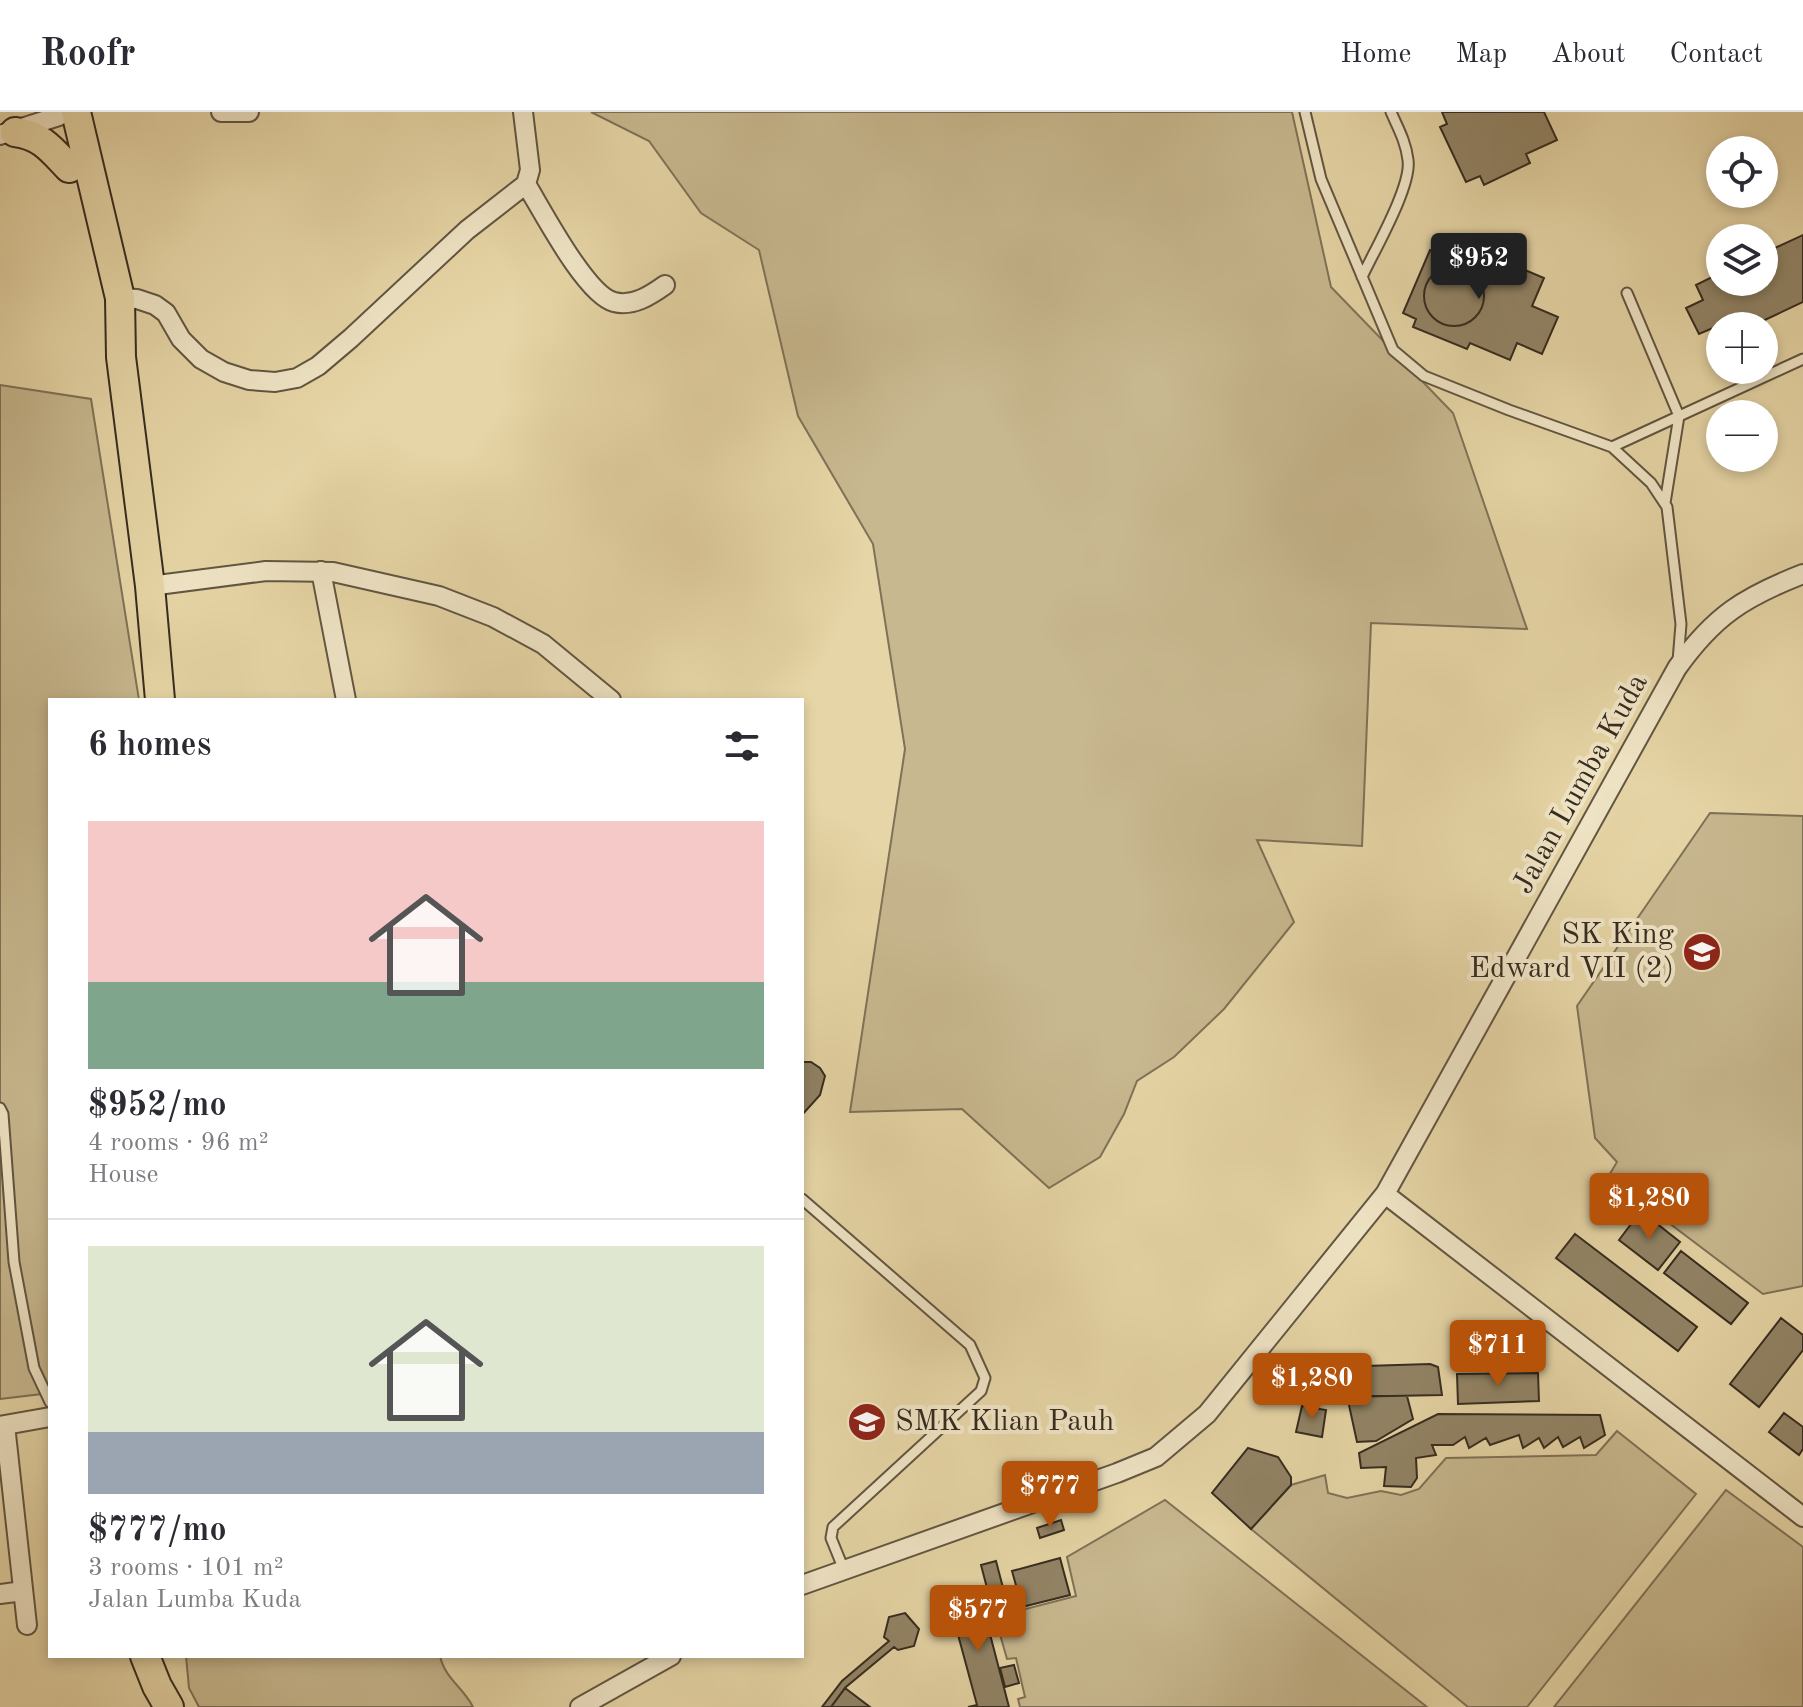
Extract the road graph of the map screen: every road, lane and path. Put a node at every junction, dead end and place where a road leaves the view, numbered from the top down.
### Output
1 (221, 112) edge
2 (249, 112) edge
3 (523, 112) edge
4 (1305, 112) edge
5 (1391, 112) edge
6 (48, 119) edge
7 (69, 168) junction
8 (526, 184) junction
9 (1362, 277) junction
10 (665, 285) dead end
11 (1627, 293) dead end
12 (113, 299) junction
13 (1803, 359) edge
14 (1679, 416) junction
15 (1612, 447) junction
16 (1665, 503) junction
17 (321, 571) junction
18 (1803, 574) edge
19 (150, 586) junction
20 (1677, 668) junction
21 (160, 698) edge
22 (346, 698) edge
23 (609, 698) edge
24 (0, 1108) edge
25 (1385, 1194) junction
26 (804, 1201) edge
27 (48, 1398) edge
28 (48, 1417) edge
29 (3, 1425) edge
30 (1803, 1517) edge
31 (844, 1570) junction
32 (804, 1584) edge
33 (23, 1591) junction
34 (0, 1594) edge
35 (27, 1625) dead end
36 (143, 1658) edge
37 (144, 1658) edge
38 (667, 1658) edge
39 (147, 1707) edge
40 (169, 1707) edge
41 (580, 1707) edge

1 - 2 street
3 - 8 street
4 - 9 lane
5 - 9 lane
6 - 7 main road
6 - 7 main road
6 - 12 main road
7 - 12 main road
8 - 10 street
8 - 12 street
9 - 15 lane
11 - 14 lane
12 - 19 main road
13 - 14 lane
14 - 15 lane
14 - 16 lane
15 - 16 lane
16 - 20 lane
17 - 19 street
17 - 22 street
17 - 23 street
18 - 20 street, Jalan Lumba Kuda
19 - 21 main road
20 - 25 street, Jalan Lumba Kuda
24 - 27 lane
25 - 30 street
25 - 31 street, Jalan Lumba Kuda
26 - 31 lane
28 - 29 street
29 - 33 street
31 - 32 street, Jalan Lumba Kuda
33 - 34 street
33 - 35 street
36 - 39 main road
37 - 40 main road
38 - 41 street

